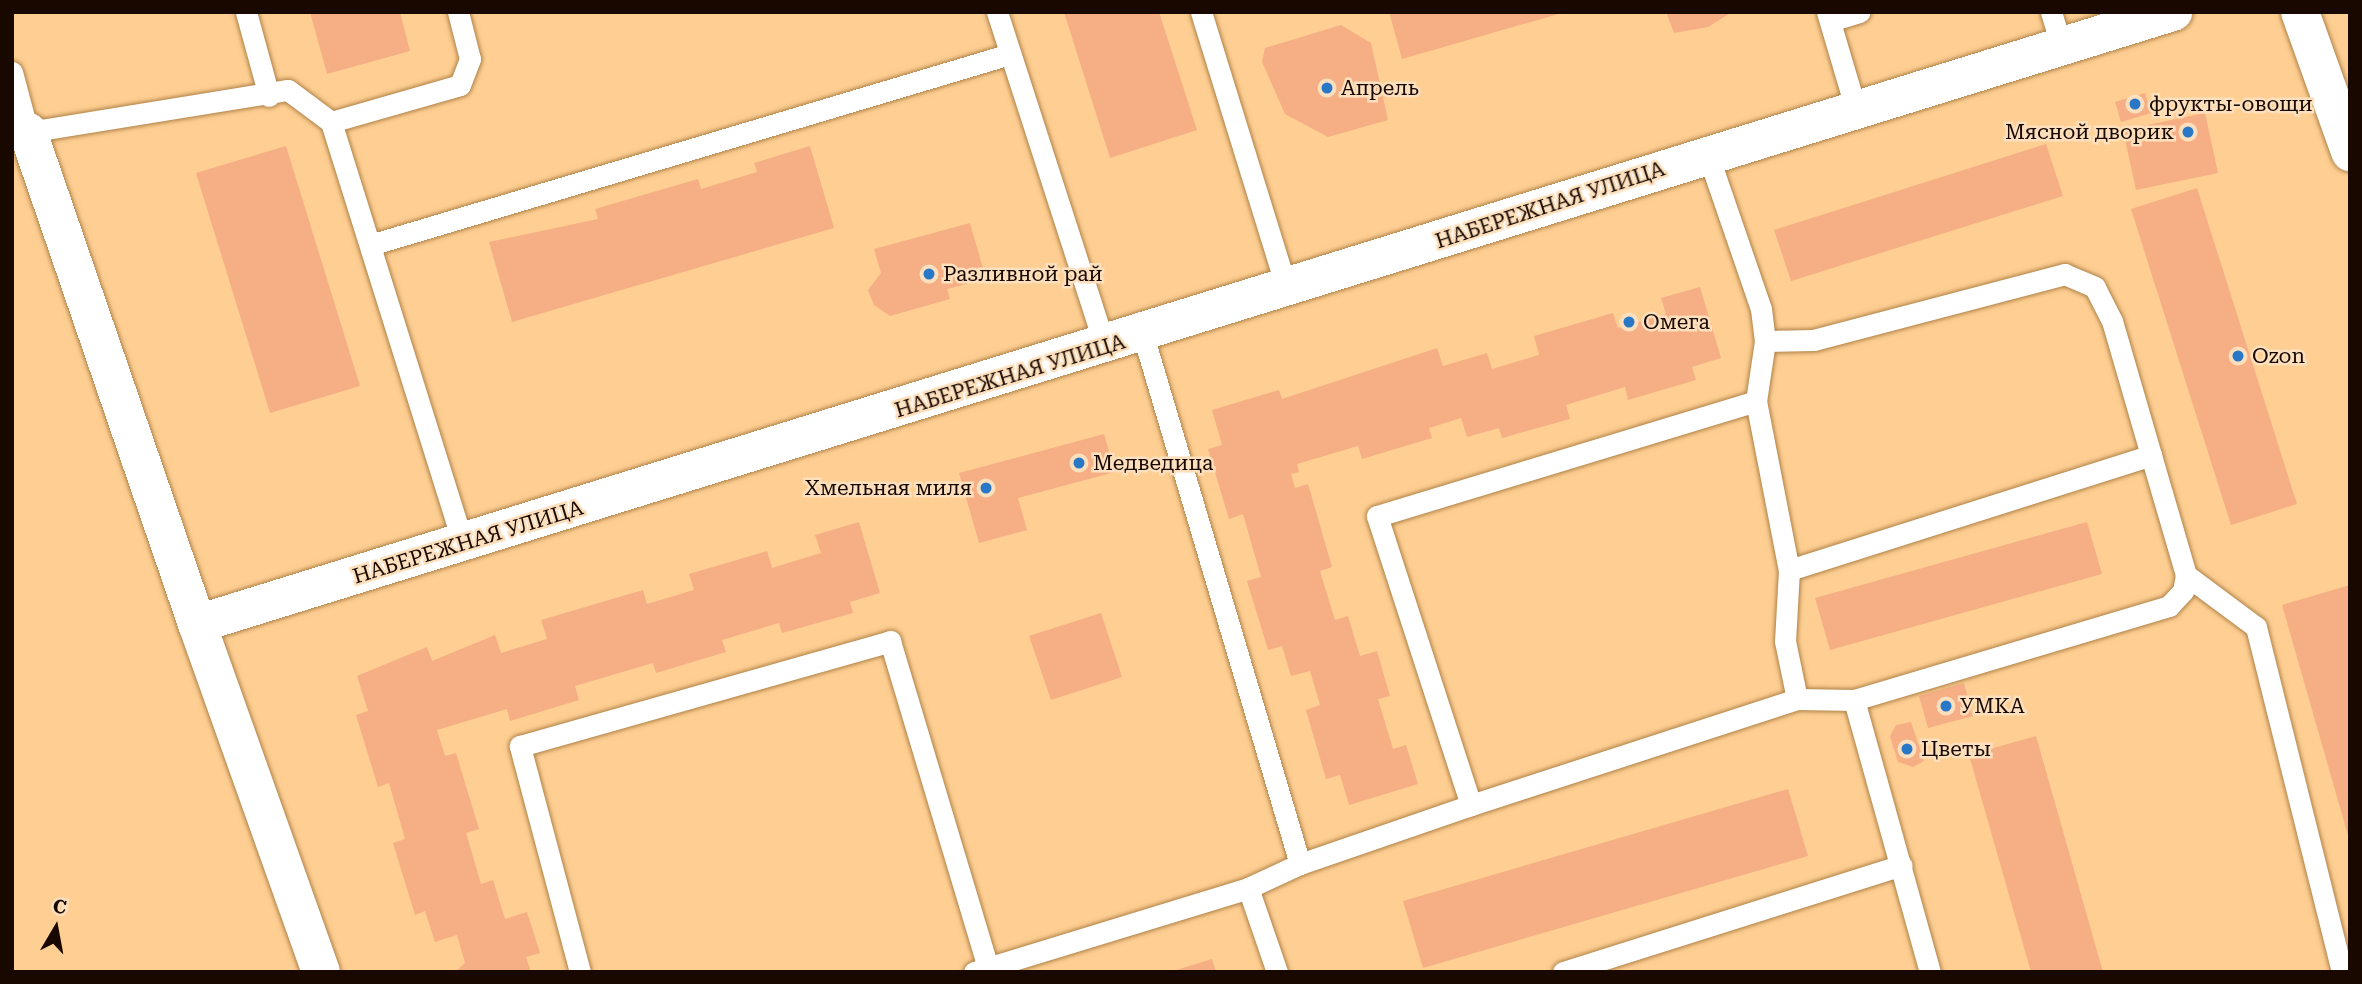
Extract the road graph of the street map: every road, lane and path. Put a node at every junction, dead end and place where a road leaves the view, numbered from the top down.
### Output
1 (246, 12) edge
2 (458, 12) edge
3 (997, 12) edge
4 (1200, 12) edge
5 (1860, 12) edge
6 (2173, 12) edge
7 (2300, 12) edge
8 (1828, 17) edge
9 (2057, 30) edge
10 (1010, 54) junction
11 (12, 72) edge
12 (269, 96) junction
13 (1856, 110) junction
14 (331, 122) junction
15 (20, 131) edge
16 (2348, 145) edge
17 (1708, 155) junction
18 (370, 245) junction
19 (1287, 290) junction
20 (1143, 334) junction
21 (1765, 341) junction
22 (1105, 347) junction
23 (1756, 401) junction
24 (2151, 455) junction
25 (463, 544) junction
26 (1789, 570) junction
27 (2186, 575) junction
28 (197, 624) junction
29 (1797, 699) junction
30 (1854, 700) junction
31 (1471, 805) junction
32 (1300, 864) junction
33 (1902, 865) junction
34 (1248, 888) junction
35 (981, 970) edge
36 (321, 972) edge
37 (580, 972) edge
38 (1277, 972) edge
39 (1563, 972) edge
40 (1930, 972) edge
41 (2342, 972) edge

1 - 12 lane
2 - 14 lane
3 - 10 lane
4 - 19 lane
5 - 8 lane
6 - 9 street, НАБЕРЕЖНАЯ УЛИЦА
7 - 16 street
8 - 13 lane
9 - 13 street, НАБЕРЕЖНАЯ УЛИЦА
10 - 18 lane
10 - 22 lane
11 - 15 lane
12 - 14 lane
12 - 15 lane
13 - 17 street, НАБЕРЕЖНАЯ УЛИЦА
14 - 18 lane
15 - 28 street
17 - 19 street, НАБЕРЕЖНАЯ УЛИЦА
17 - 21 lane
18 - 25 lane
19 - 20 street, НАБЕРЕЖНАЯ УЛИЦА
20 - 22 street, НАБЕРЕЖНАЯ УЛИЦА
20 - 32 lane
21 - 23 lane
21 - 24 lane
22 - 25 street, НАБЕРЕЖНАЯ УЛИЦА
23 - 26 lane
23 - 31 lane
24 - 26 lane
24 - 27 lane
25 - 28 street, НАБЕРЕЖНАЯ УЛИЦА
26 - 29 lane
27 - 30 lane
27 - 41 lane
28 - 36 street
29 - 30 lane
29 - 31 lane
30 - 33 lane
31 - 32 lane
32 - 34 lane
33 - 39 lane
33 - 40 lane
34 - 35 lane
34 - 38 lane
35 - 37 lane

